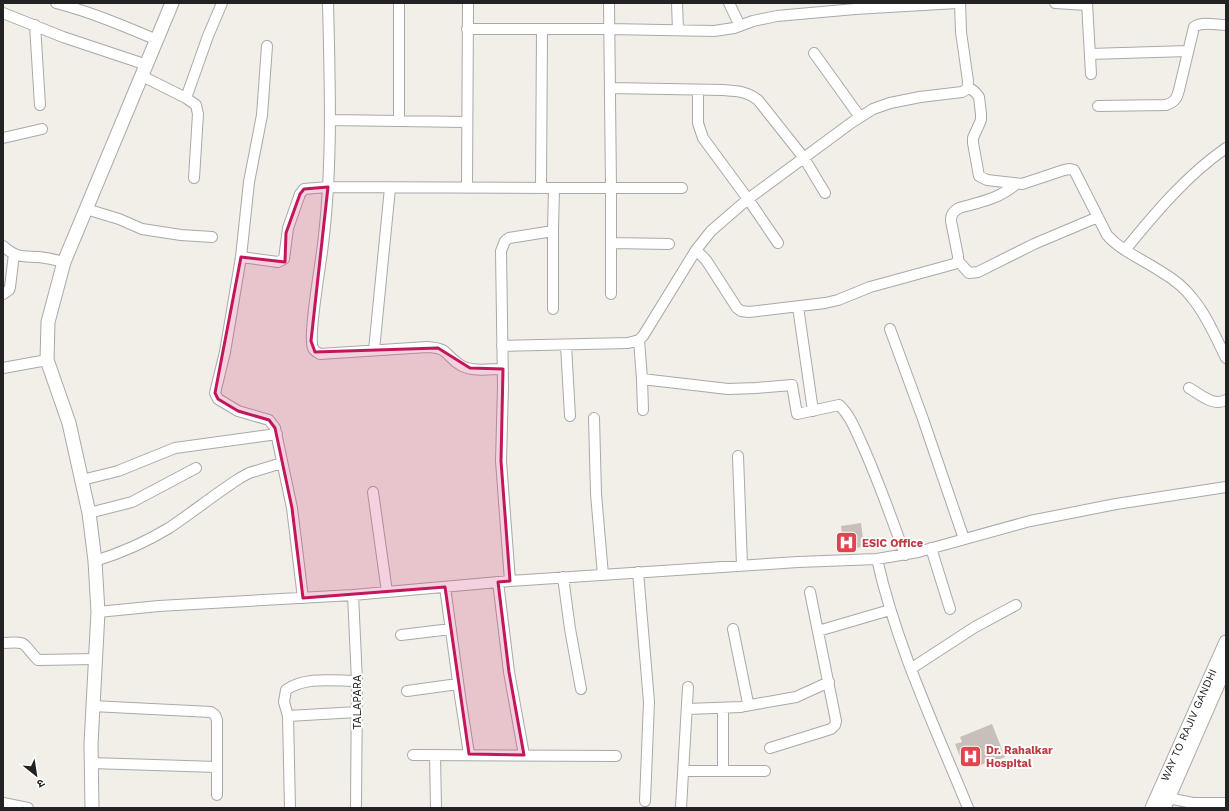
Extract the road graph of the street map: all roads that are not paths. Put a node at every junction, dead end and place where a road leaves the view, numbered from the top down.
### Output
1 (56, 3) edge
2 (172, 3) edge
3 (222, 3) edge
4 (328, 3) edge
5 (399, 3) edge
6 (468, 3) edge
7 (609, 3) edge
8 (677, 3) edge
9 (730, 3) edge
10 (958, 3) edge
11 (1055, 3) edge
12 (1087, 4) edge
13 (80, 6) edge
14 (3, 13) edge
15 (35, 25) junction
16 (1226, 25) edge
17 (740, 26) junction
18 (467, 29) junction
19 (542, 29) junction
20 (609, 29) junction
21 (678, 30) junction
22 (157, 40) junction
23 (267, 46) dead end
24 (1188, 51) junction
25 (814, 53) dead end
26 (1090, 54) junction
27 (144, 70) junction
28 (1091, 74) dead end
29 (968, 87) junction
30 (610, 88) junction
31 (698, 90) junction
32 (186, 98) junction
33 (40, 105) dead end
34 (1098, 106) dead end
35 (860, 117) junction
36 (331, 120) junction
37 (399, 121) junction
38 (467, 122) junction
39 (42, 130) dead end
40 (3, 138) edge
41 (1226, 148) edge
42 (804, 158) junction
43 (194, 178) dead end
44 (1016, 184) junction
45 (328, 186) junction
46 (390, 188) junction
47 (466, 188) junction
48 (541, 188) junction
49 (554, 188) junction
50 (611, 188) junction
51 (682, 188) dead end
52 (826, 192) dead end
53 (748, 199) junction
54 (86, 209) junction
55 (1098, 217) junction
56 (553, 231) junction
57 (212, 237) dead end
58 (612, 243) junction
59 (778, 243) dead end
60 (669, 244) dead end
61 (3, 246) edge
62 (696, 250) junction
63 (1125, 250) junction
64 (14, 254) junction
65 (241, 257) junction
66 (958, 261) junction
67 (64, 262) junction
68 (3, 294) edge
69 (611, 294) dead end
70 (798, 306) junction
71 (553, 309) dead end
72 (890, 330) dead end
73 (638, 340) junction
74 (566, 344) junction
75 (502, 346) junction
76 (374, 350) junction
77 (1226, 358) edge
78 (47, 360) junction
79 (3, 368) edge
80 (503, 369) junction
81 (642, 379) junction
82 (1189, 388) dead end
83 (1226, 400) edge
84 (643, 410) dead end
85 (813, 411) junction
86 (570, 416) dead end
87 (594, 418) dead end
88 (277, 434) junction
89 (738, 456) dead end
90 (282, 463) junction
91 (196, 468) dead end
92 (82, 480) junction
93 (1226, 487) edge
94 (373, 492) dead end
95 (89, 513) junction
96 (964, 539) junction
97 (931, 548) junction
98 (904, 555) junction
99 (877, 559) junction
100 (95, 561) junction
101 (742, 565) junction
102 (638, 572) junction
103 (603, 575) junction
104 (563, 577) junction
105 (510, 581) junction
106 (498, 582) junction
107 (445, 587) junction
108 (388, 592) junction
109 (810, 592) dead end
110 (354, 595) junction
111 (303, 598) junction
112 (1016, 605) dead end
113 (950, 609) dead end
114 (890, 610) junction
115 (98, 612) junction
116 (451, 629) junction
117 (733, 629) dead end
118 (818, 631) junction
119 (401, 635) dead end
120 (1226, 642) edge
121 (3, 643) edge
122 (95, 660) junction
123 (1226, 666) edge
124 (912, 668) junction
125 (357, 681) junction
126 (829, 682) junction
127 (458, 684) junction
128 (688, 688) dead end
129 (582, 689) dead end
130 (407, 691) dead end
131 (92, 706) junction
132 (745, 706) junction
133 (723, 708) junction
134 (687, 709) junction
135 (357, 712) junction
136 (288, 716) junction
137 (770, 748) dead end
138 (469, 754) junction
139 (413, 755) dead end
140 (435, 755) junction
141 (524, 755) junction
142 (616, 756) dead end
143 (91, 763) junction
144 (217, 767) junction
145 (684, 771) junction
146 (722, 771) junction
147 (765, 771) dead end
148 (217, 795) dead end
149 (645, 801) dead end
150 (3, 803) edge
151 (1166, 803) edge
152 (1226, 803) edge
153 (28, 808) edge
154 (92, 808) edge
155 (290, 808) edge
156 (356, 808) edge
157 (436, 808) edge
158 (681, 808) edge
159 (968, 808) edge
160 (1152, 808) edge

1 - 13 street
2 - 22 street
3 - 32 street
4 - 36 street
5 - 37 street
6 - 18 street
7 - 20 street
8 - 21 street
9 - 17 street
10 - 17 street
10 - 29 street
11 - 12 street
12 - 26 street
13 - 22 street
14 - 15 street
15 - 27 street
15 - 33 street
16 - 24 street
17 - 21 street
18 - 19 street
18 - 38 street
19 - 20 street
19 - 48 street
20 - 21 street
20 - 30 street
22 - 27 street
23 - 65 street
24 - 26 street
24 - 34 street
25 - 35 street
26 - 28 street
27 - 32 street
27 - 54 street
29 - 35 street
29 - 44 street
30 - 31 street
30 - 50 street
31 - 42 street
31 - 53 street
32 - 43 street
35 - 42 street
36 - 37 street
36 - 45 street
37 - 38 street
38 - 47 street
39 - 40 street
41 - 63 street
42 - 52 street
42 - 53 street
44 - 55 street
44 - 66 street
45 - 46 street
45 - 65 street
45 - 76 street
46 - 47 street
46 - 76 street
47 - 48 street
48 - 49 street
49 - 50 street
49 - 56 street
50 - 51 street
50 - 58 street
53 - 59 street
53 - 62 street
54 - 57 street
54 - 67 street
55 - 63 street
55 - 66 street
56 - 71 street
56 - 75 street
58 - 60 street
58 - 69 street
61 - 64 street
62 - 70 street
62 - 73 street
63 - 77 street
64 - 67 street
64 - 68 street
65 - 88 street
66 - 70 street
67 - 78 street
70 - 85 street
72 - 96 street
73 - 74 street
73 - 81 street
74 - 75 street
74 - 86 street
75 - 80 street
76 - 80 street
78 - 79 street
78 - 92 street
80 - 105 street
81 - 84 street
81 - 85 street
82 - 83 street
85 - 98 street
87 - 103 street
88 - 90 street
88 - 92 street
89 - 101 street
90 - 100 street
90 - 111 street
91 - 95 street
92 - 95 street
93 - 96 street
94 - 108 street
95 - 100 street
96 - 97 street
97 - 98 street
97 - 113 street
98 - 99 street
99 - 101 street
99 - 114 street
100 - 115 street
101 - 102 street
102 - 103 street
102 - 149 street
103 - 104 street
104 - 105 street
104 - 129 street
105 - 106 street
106 - 107 street
106 - 141 street
107 - 108 street
107 - 116 street
108 - 110 street
109 - 118 street
110 - 111 street
110 - 125 street, TALAPARA
111 - 115 street
112 - 124 street
114 - 118 street
114 - 124 street
115 - 122 street
116 - 119 street
116 - 127 street
117 - 132 street
118 - 126 street
120 - 160 street, WAY TO RAJIV GANDHI
121 - 122 street
122 - 131 street
123 - 151 street, WAY TO RAJIV GANDHI
124 - 159 street
125 - 135 street, TALAPARA
125 - 136 street
126 - 132 street
126 - 137 street
127 - 130 street
127 - 138 street
128 - 134 street
131 - 143 street
131 - 144 street
132 - 133 street
133 - 134 street
133 - 146 street
134 - 145 street
135 - 136 street
135 - 156 street, TALAPARA
136 - 155 street
138 - 140 street
138 - 141 street
139 - 140 street
140 - 157 street
141 - 142 street
143 - 144 street
143 - 154 street
144 - 148 street
145 - 146 street
145 - 158 street
146 - 147 street
150 - 153 street
151 - 152 street

